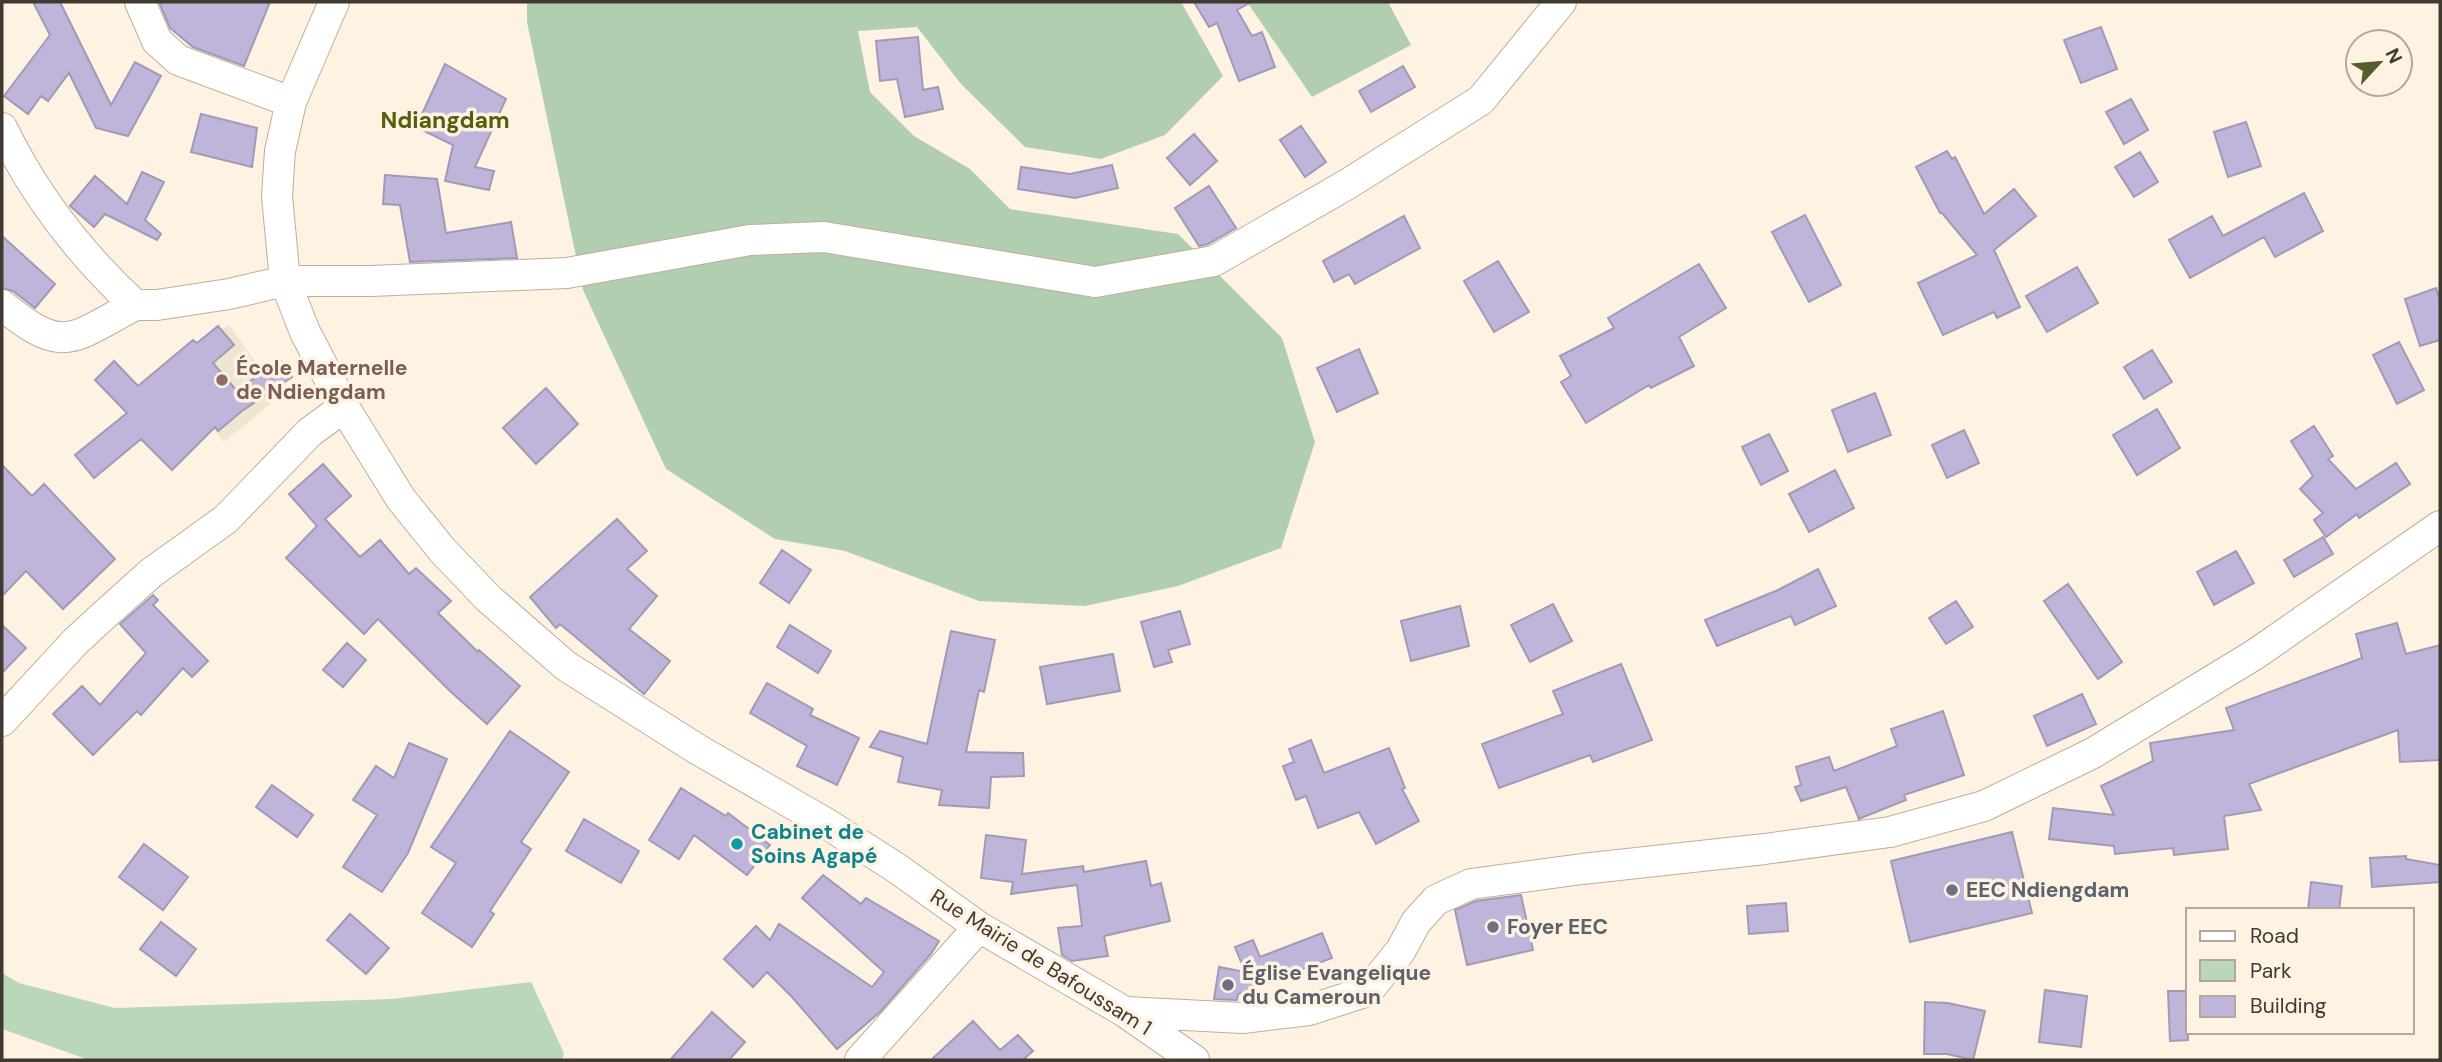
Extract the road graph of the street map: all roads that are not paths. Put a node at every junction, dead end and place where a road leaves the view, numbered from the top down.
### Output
1 (140, 2) edge
2 (334, 2) edge
3 (1560, 2) edge
4 (291, 102) junction
5 (2, 128) edge
6 (285, 281) junction
7 (2, 305) edge
8 (135, 305) junction
9 (344, 407) junction
10 (2440, 526) edge
11 (2, 721) edge
12 (979, 927) junction
13 (1125, 1012) junction
14 (860, 1060) edge
15 (1194, 1060) edge

1 - 4 street
2 - 4 street, Rue Mairie de Bafoussam 1
3 - 6 street
4 - 6 street, Rue Mairie de Bafoussam 1
5 - 8 street
6 - 8 street
6 - 9 street, Rue Mairie de Bafoussam 1
7 - 8 street
9 - 11 street
9 - 12 street, Rue Mairie de Bafoussam 1
10 - 13 street
12 - 13 street, Rue Mairie de Bafoussam 1
12 - 14 street
13 - 15 street, Rue Mairie de Bafoussam 1

